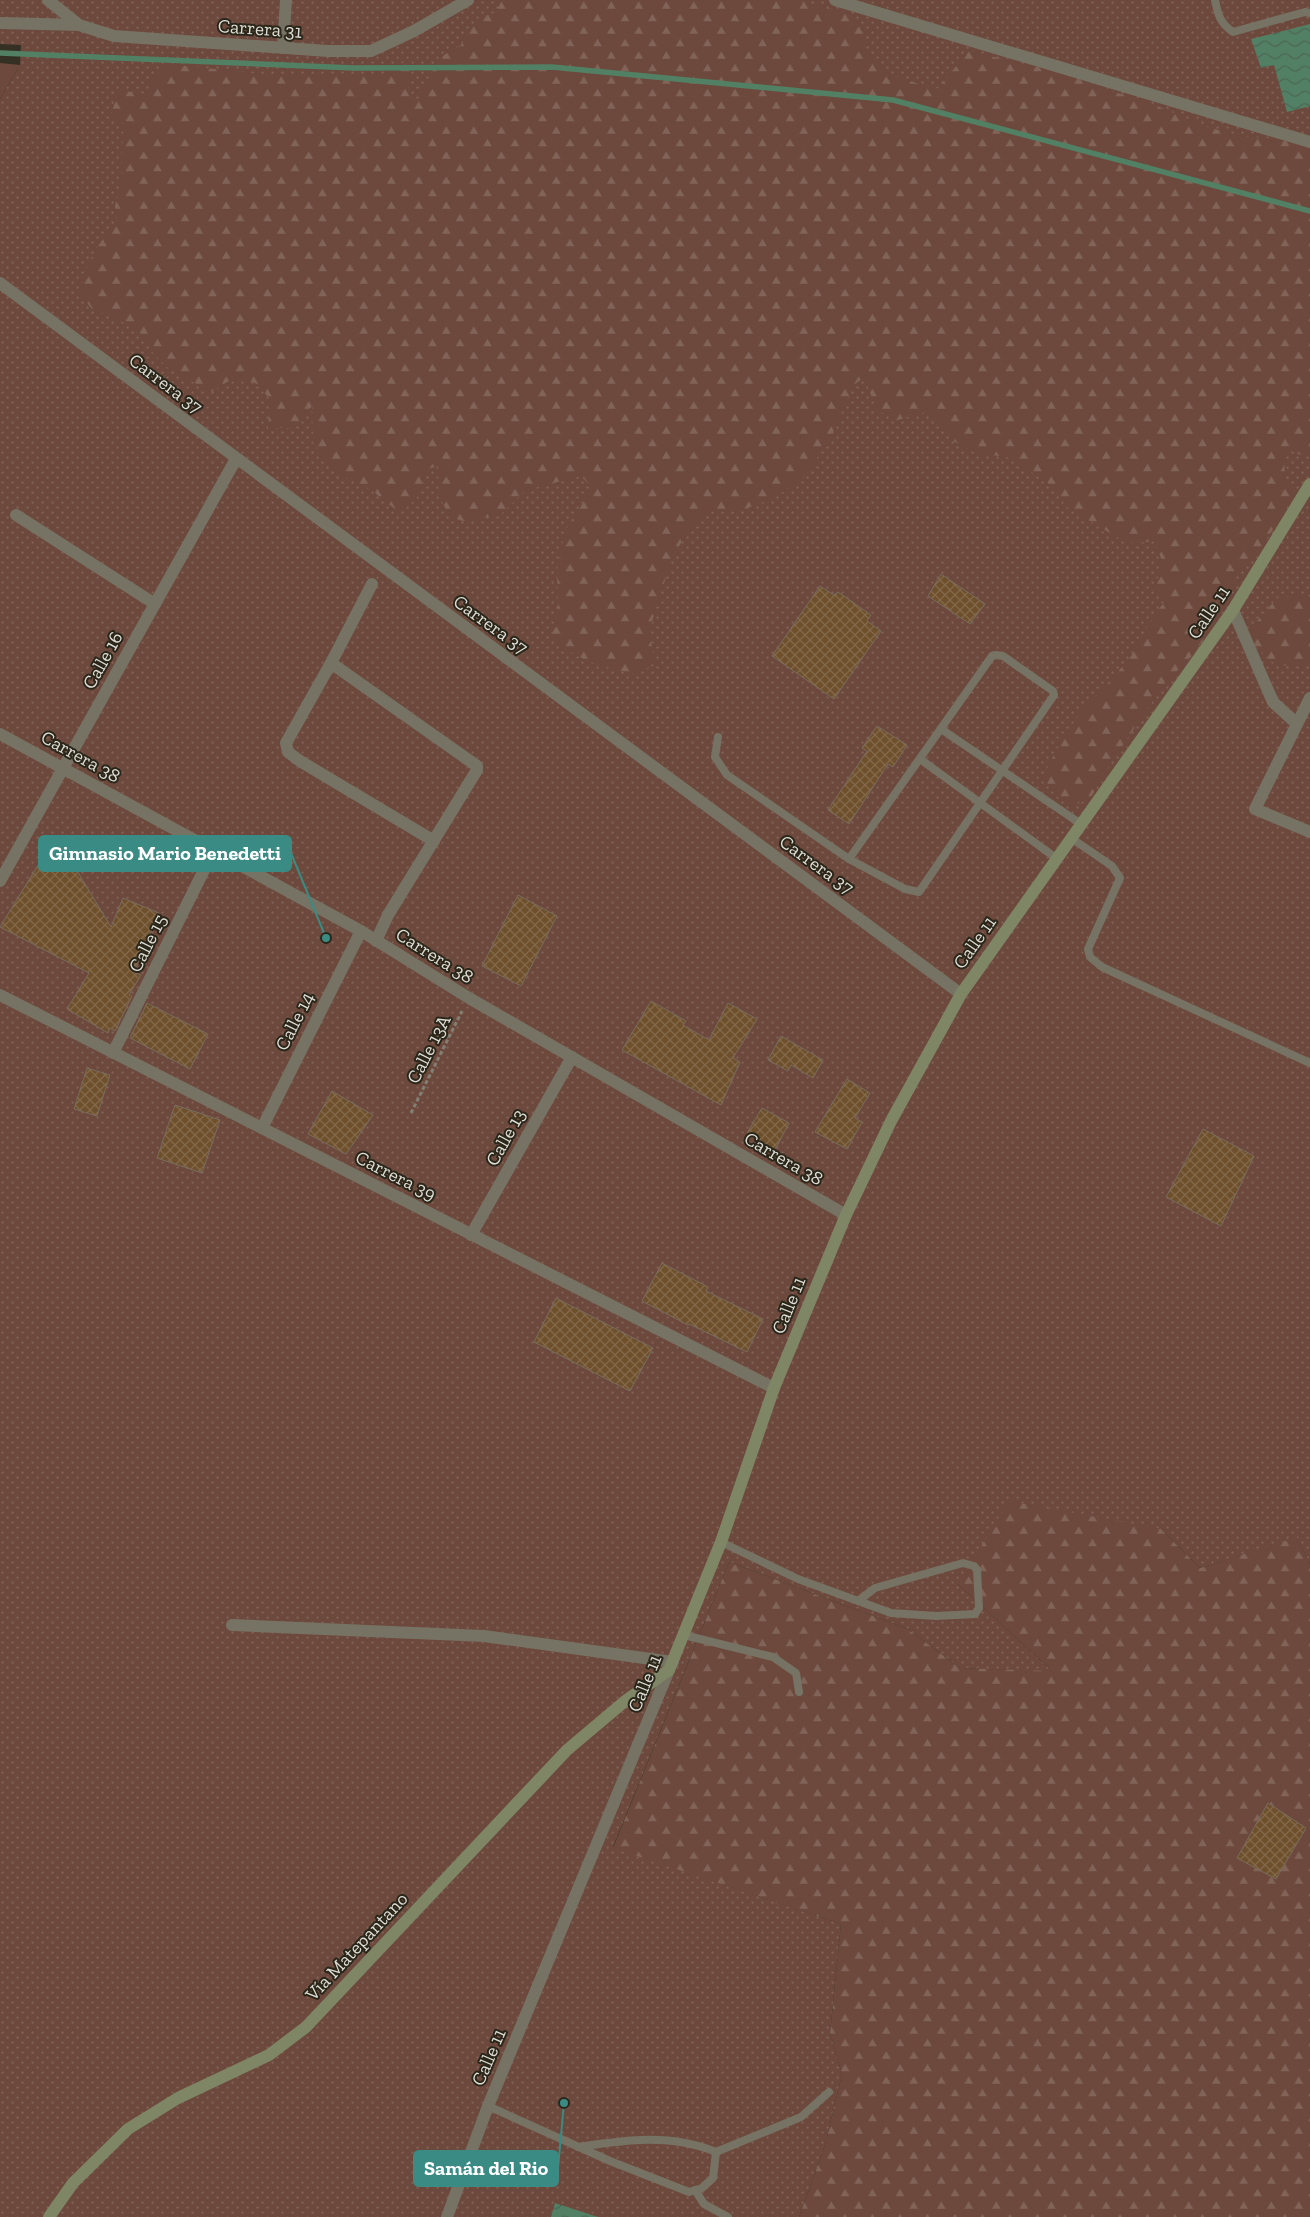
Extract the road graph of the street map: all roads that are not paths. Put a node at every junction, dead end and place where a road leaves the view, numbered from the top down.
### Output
1 (48, 0) edge
2 (286, 0) edge
3 (468, 0) edge
4 (835, 0) edge
5 (1215, 0) edge
6 (1310, 13) edge
7 (0, 23) edge
8 (79, 25) junction
9 (283, 48) junction
10 (1310, 142) edge
11 (0, 283) edge
12 (236, 459) junction
13 (1310, 484) edge
14 (16, 514) dead end
15 (372, 584) dead end
16 (154, 604) junction
17 (1233, 610) junction
18 (331, 664) junction
19 (1310, 698) edge
20 (1297, 724) junction
21 (941, 729) junction
22 (0, 734) edge
23 (718, 737) dead end
24 (920, 759) junction
25 (63, 768) junction
26 (1002, 770) junction
27 (980, 804) junction
28 (1081, 824) junction
29 (1310, 832) edge
30 (1071, 838) junction
31 (434, 841) junction
32 (214, 850) junction
33 (1056, 858) junction
34 (849, 859) junction
35 (0, 881) edge
36 (360, 931) junction
37 (376, 941) junction
38 (961, 994) junction
39 (0, 995) edge
40 (113, 1053) junction
41 (572, 1057) junction
42 (1310, 1064) edge
43 (262, 1128) junction
44 (846, 1215) junction
45 (472, 1235) junction
46 (774, 1388) junction
47 (721, 1542) junction
48 (858, 1601) junction
49 (232, 1625) dead end
50 (684, 1635) junction
51 (671, 1666) junction
52 (799, 1692) dead end
53 (829, 2092) dead end
54 (488, 2106) junction
55 (578, 2147) junction
56 (716, 2152) junction
57 (695, 2190) junction
58 (49, 2217) edge
59 (447, 2217) edge
60 (728, 2217) edge

1 - 8 street, Carrera 31
2 - 9 street
3 - 9 street, Carrera 31
4 - 10 street
5 - 6 lane
7 - 8 street
8 - 9 street, Carrera 31
11 - 12 street, Carrera 37
12 - 16 street, Calle 16
12 - 38 street, Carrera 37
13 - 17 main road, Calle 11
14 - 16 street
15 - 18 street
16 - 25 street, Calle 16
17 - 20 street
17 - 28 main road, Calle 11
18 - 31 street
18 - 31 street
19 - 20 street
20 - 29 street
21 - 24 lane
21 - 26 lane
21 - 26 lane
22 - 25 street, Carrera 38
23 - 34 lane
24 - 27 lane
24 - 34 lane
25 - 32 street, Carrera 38
25 - 35 street, Calle 16
26 - 27 lane
26 - 28 lane
27 - 33 lane
27 - 34 lane
28 - 30 main road, Calle 11
30 - 33 main road, Calle 11
30 - 42 lane
31 - 37 street
32 - 36 street, Carrera 38
32 - 40 street, Calle 15
33 - 38 main road, Calle 11
36 - 37 street, Carrera 38
36 - 43 street, Calle 14
37 - 41 street, Carrera 38
38 - 44 main road, Calle 11
39 - 40 street, Carrera 39
40 - 43 street, Carrera 39
41 - 44 street, Carrera 38
41 - 45 street, Calle 13
43 - 45 street, Carrera 39
44 - 46 main road, Calle 11
45 - 46 street, Carrera 39
46 - 47 main road, Calle 11
47 - 48 lane
47 - 50 main road, Calle 11
48 - 48 lane
49 - 51 street
50 - 51 main road, Calle 11
50 - 52 lane
51 - 54 street, Calle 11
51 - 58 main road, Vía Matepantano
53 - 56 lane
54 - 55 lane
54 - 59 street, Calle 11
55 - 56 lane
55 - 57 lane
56 - 57 lane
57 - 60 lane

